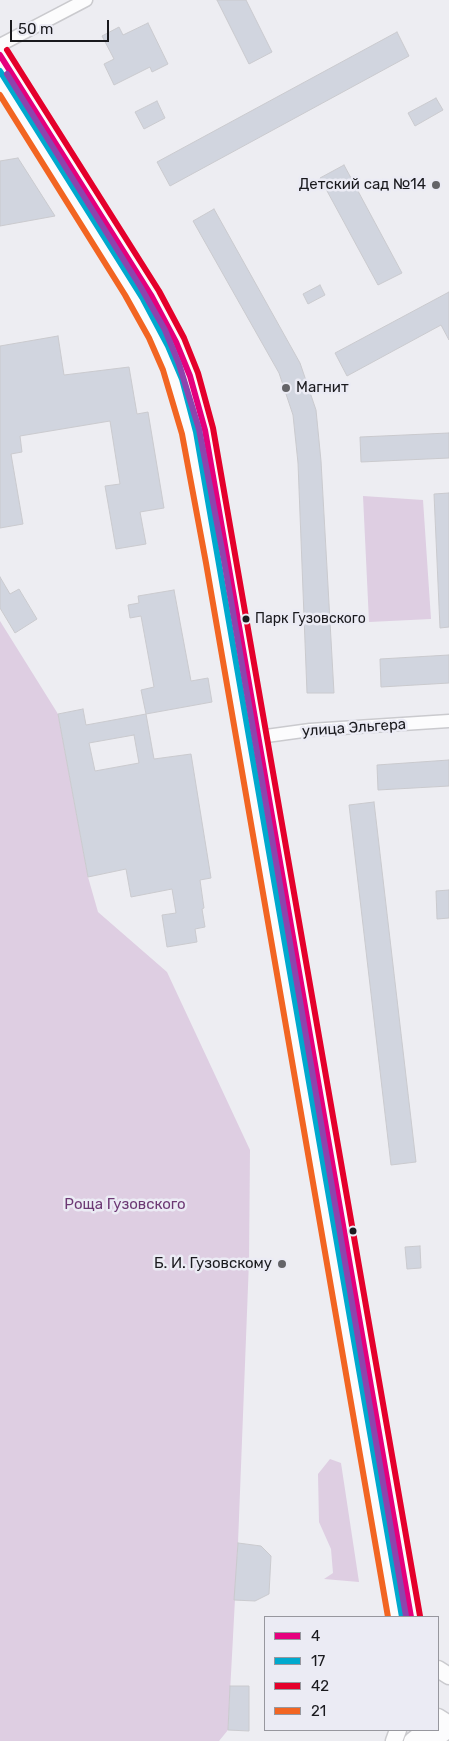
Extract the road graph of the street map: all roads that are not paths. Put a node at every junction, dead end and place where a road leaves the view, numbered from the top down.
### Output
1 (86, 0) edge
2 (0, 44) edge
3 (0, 54) edge
4 (0, 80) edge
5 (73, 183) junction
6 (449, 721) edge
7 (252, 738) junction
8 (403, 1611) edge
9 (425, 1731) edge
10 (412, 1741) edge

1 - 2 street
3 - 5 main road
4 - 5 main road
5 - 7 main road
6 - 7 street, улица Эльгера
7 - 8 main road
9 - 10 main road

